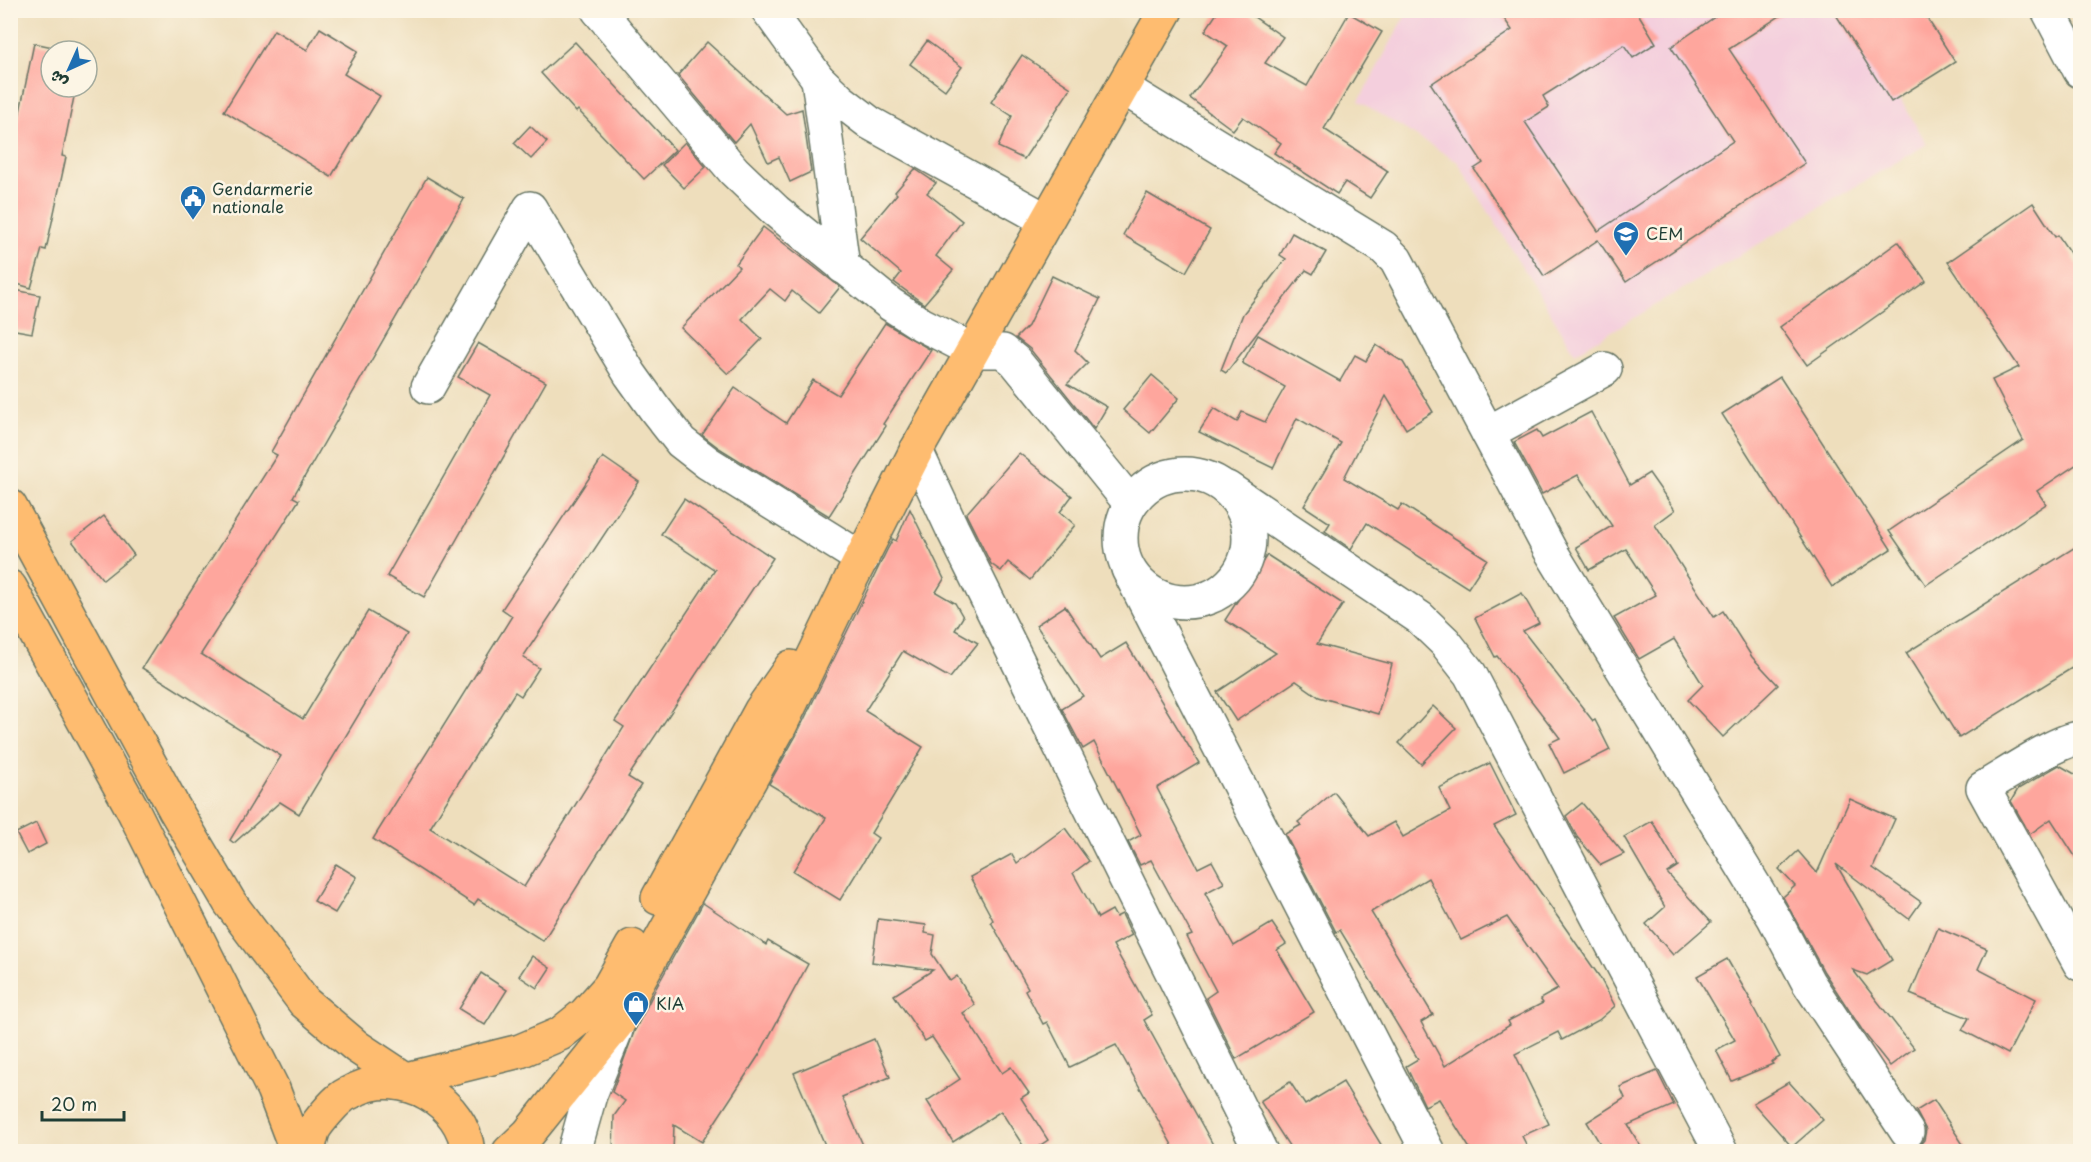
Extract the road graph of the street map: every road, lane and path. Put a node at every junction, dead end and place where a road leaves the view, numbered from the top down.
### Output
1 (598, 10) edge
2 (768, 10) edge
3 (1166, 10) edge
4 (2048, 10) edge
5 (2080, 71) edge
6 (818, 79) junction
7 (1123, 88) junction
8 (1046, 220) junction
9 (843, 267) junction
10 (974, 351) junction
11 (1605, 369) dead end
12 (428, 387) dead end
13 (1488, 433) junction
14 (916, 451) junction
15 (1227, 488) junction
16 (1130, 503) junction
17 (10, 506) edge
18 (1128, 568) junction
19 (857, 569) junction
20 (10, 587) edge
21 (2080, 738) edge
22 (2080, 964) edge
23 (620, 1020) junction
24 (408, 1084) junction
25 (1907, 1132) dead end
26 (297, 1152) edge
27 (308, 1152) edge
28 (468, 1152) edge
29 (509, 1152) edge
30 (541, 1152) edge
31 (574, 1152) edge
32 (1261, 1152) edge
33 (1428, 1152) edge
34 (1721, 1152) edge

1 - 9 street
2 - 6 street
3 - 7 main road
4 - 5 street
6 - 8 street
6 - 9 street
7 - 8 main road
7 - 13 street
8 - 10 main road
9 - 10 street
10 - 14 main road
10 - 16 street
11 - 13 street
12 - 19 street
13 - 25 street
14 - 19 main road
14 - 32 street
15 - 16 street
15 - 18 street
15 - 34 street
16 - 18 street
17 - 24 main road
18 - 33 street
19 - 23 main road
19 - 24 main road
20 - 26 main road
21 - 22 street
23 - 29 main road
23 - 30 main road
23 - 31 street
24 - 27 main road
24 - 28 main road

